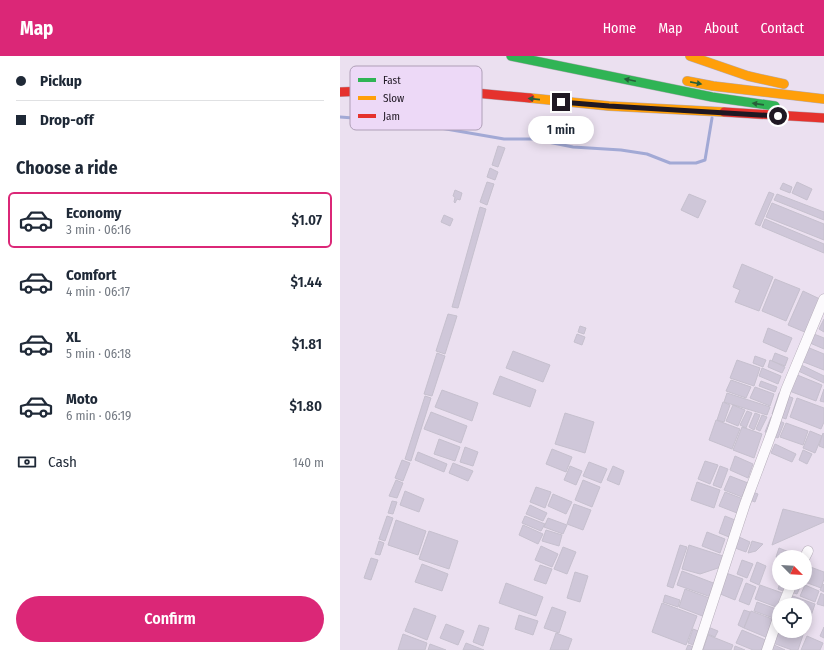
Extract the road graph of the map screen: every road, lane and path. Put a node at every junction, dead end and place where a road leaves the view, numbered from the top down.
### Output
1 (511, 56) edge
2 (690, 56) edge
3 (675, 78) dead end
4 (795, 86) dead end
5 (340, 92) edge
6 (350, 92) edge
7 (482, 94) edge
8 (824, 99) edge
9 (824, 113) edge
10 (824, 118) edge
11 (824, 299) edge
12 (772, 635) edge
13 (697, 650) edge
14 (767, 650) edge

9 -> 1 main road
2 - 4 main road
3 -> 8 main road
6 -> 5 main road
10 -> 7 main road
11 - 13 street
12 - 14 street

